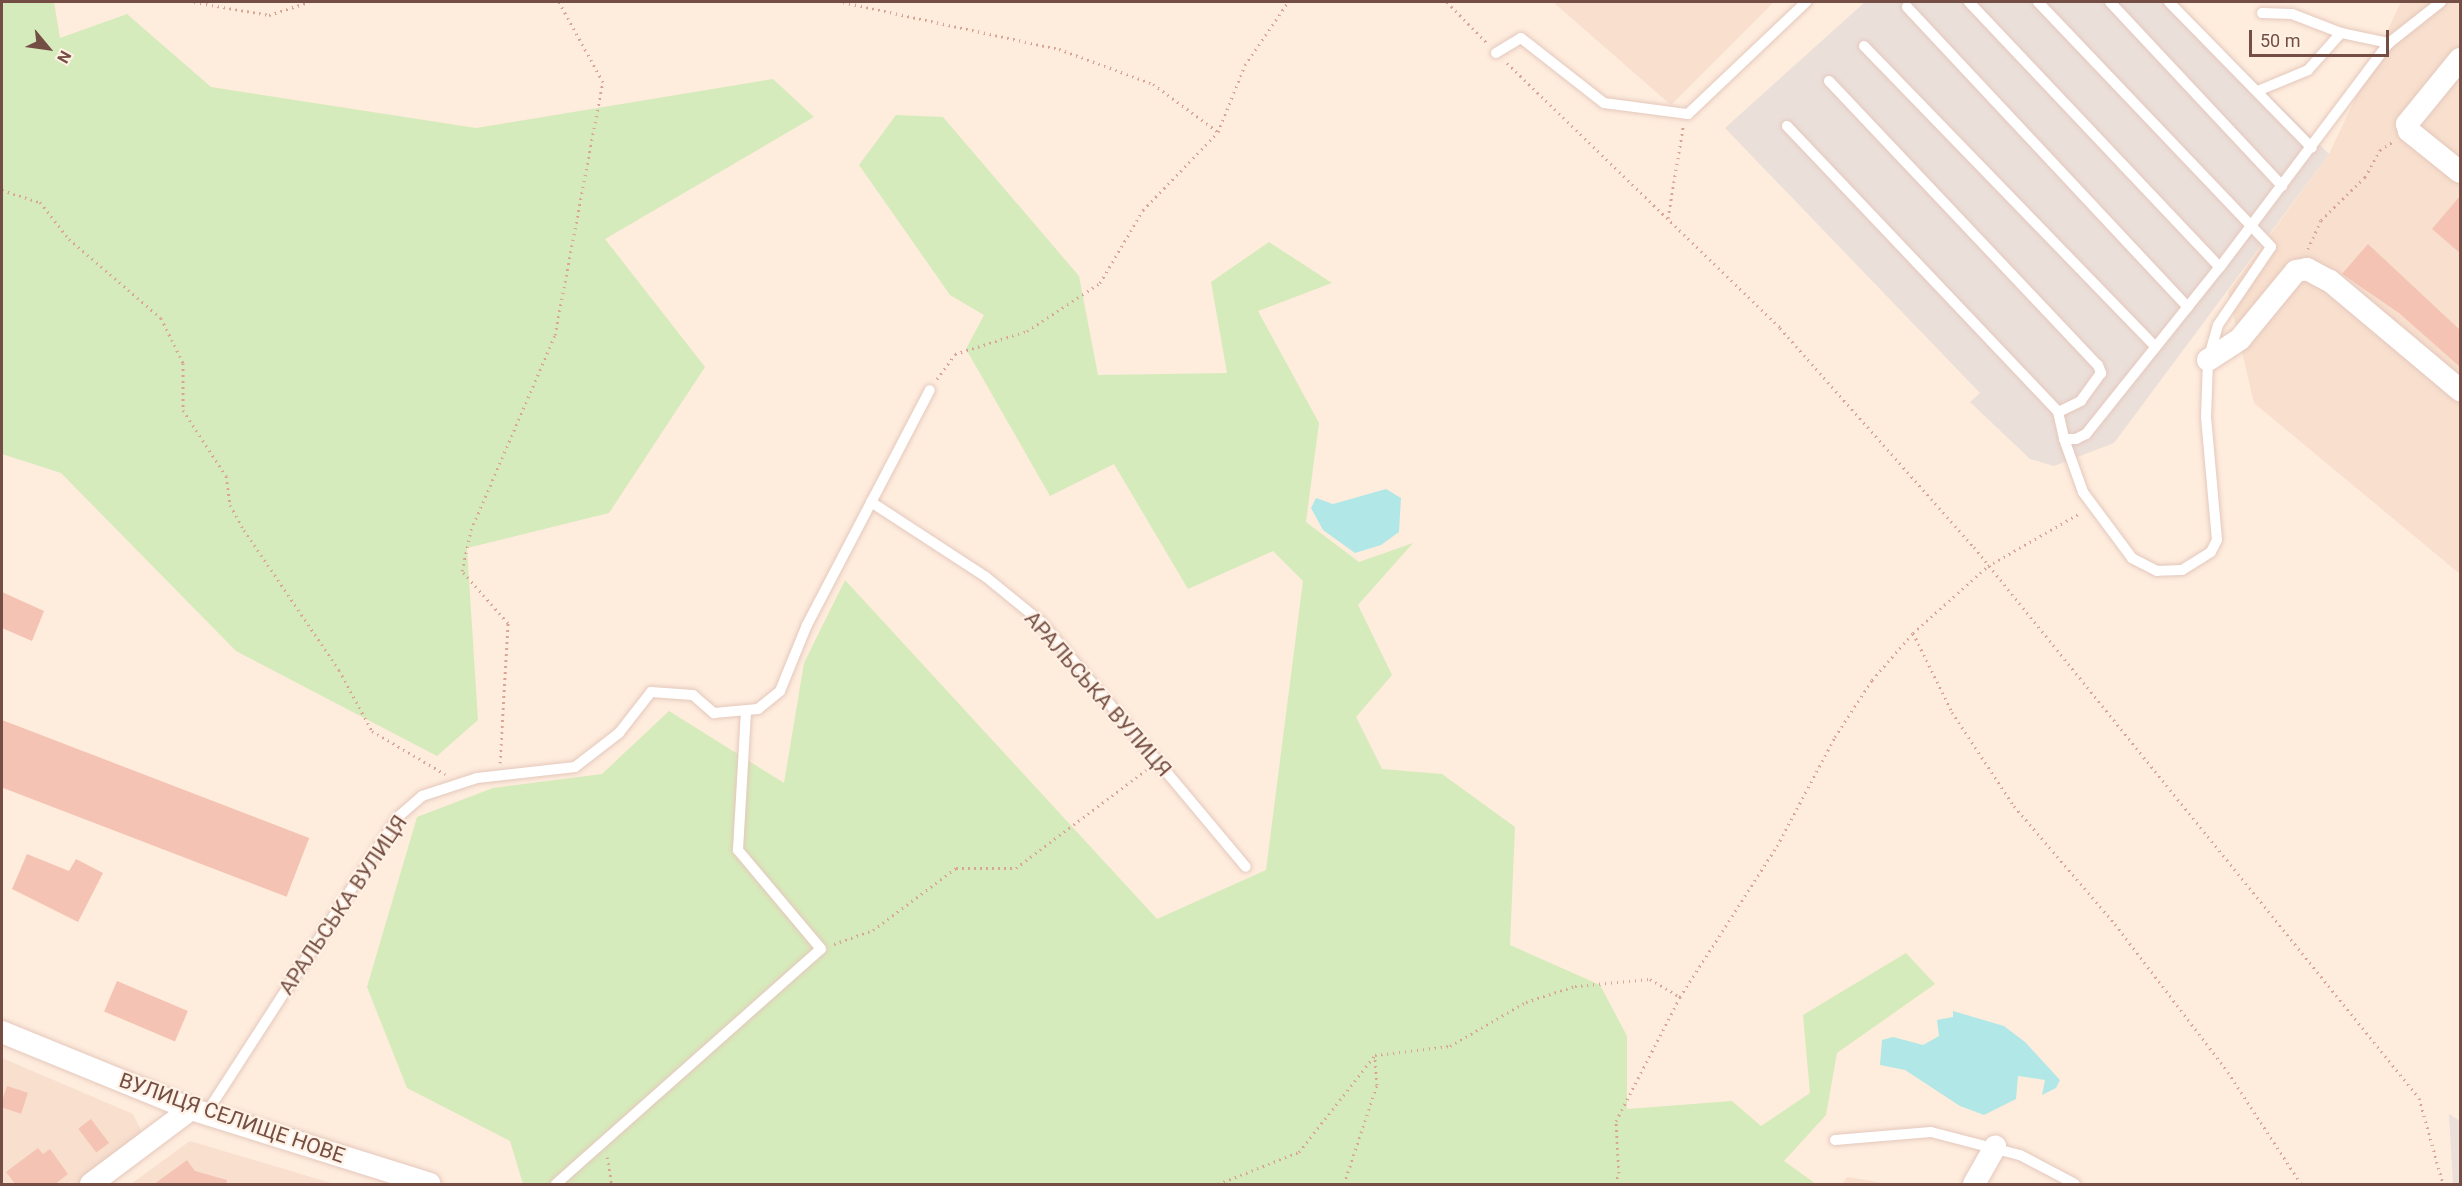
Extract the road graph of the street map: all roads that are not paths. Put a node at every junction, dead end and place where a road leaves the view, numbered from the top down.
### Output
1 (1806, 2) edge
2 (1969, 2) edge
3 (2038, 2) edge
4 (2110, 2) edge
5 (2169, 2) edge
6 (2441, 2) edge
7 (1907, 7) dead end
8 (2262, 13) dead end
9 (2341, 33) junction
10 (2389, 43) junction
11 (1864, 46) dead end
12 (1496, 53) road end
13 (2460, 59) edge
14 (1829, 81) dead end
15 (2260, 90) junction
16 (1787, 126) dead end
17 (2312, 148) junction
18 (2460, 172) edge
19 (2282, 186) junction
20 (2250, 227) junction
21 (2220, 267) junction
22 (2188, 307) junction
23 (2156, 347) junction
24 (2208, 360) junction
25 (930, 390) road end
26 (2460, 390) edge
27 (2058, 412) junction
28 (2064, 439) junction
29 (871, 502) junction
30 (746, 710) junction
31 (1246, 867) dead end
32 (2, 1032) edge
33 (199, 1110) junction
34 (1835, 1140) dead end
35 (1995, 1147) junction
36 (91, 1185) edge
37 (430, 1185) edge
38 (556, 1185) edge
39 (1974, 1185) edge
40 (2075, 1185) edge

1 - 12 lane
2 - 21 lane
3 - 20 lane
4 - 19 lane
5 - 15 lane
6 - 10 lane
7 - 22 lane
8 - 9 lane
9 - 10 lane
9 - 15 lane
10 - 17 lane
11 - 23 lane
13 - 18 street
14 - 27 lane
15 - 17 lane
16 - 27 lane
17 - 19 lane
19 - 20 lane
20 - 21 lane
20 - 24 lane
21 - 22 lane
22 - 23 lane
23 - 28 lane
24 - 26 street
24 - 28 lane
25 - 29 lane, АРАЛЬСЬКА ВУЛИЦЯ
27 - 28 lane
29 - 30 lane, АРАЛЬСЬКА ВУЛИЦЯ
29 - 31 lane, АРАЛЬСЬКА ВУЛИЦЯ
30 - 33 lane, АРАЛЬСЬКА ВУЛИЦЯ
30 - 38 lane
32 - 33 street, ВУЛИЦЯ СЕЛИЩЕ НОВЕ
33 - 36 street
33 - 37 street, ВУЛИЦЯ СЕЛИЩЕ НОВЕ
34 - 35 lane
35 - 39 street
35 - 40 lane

